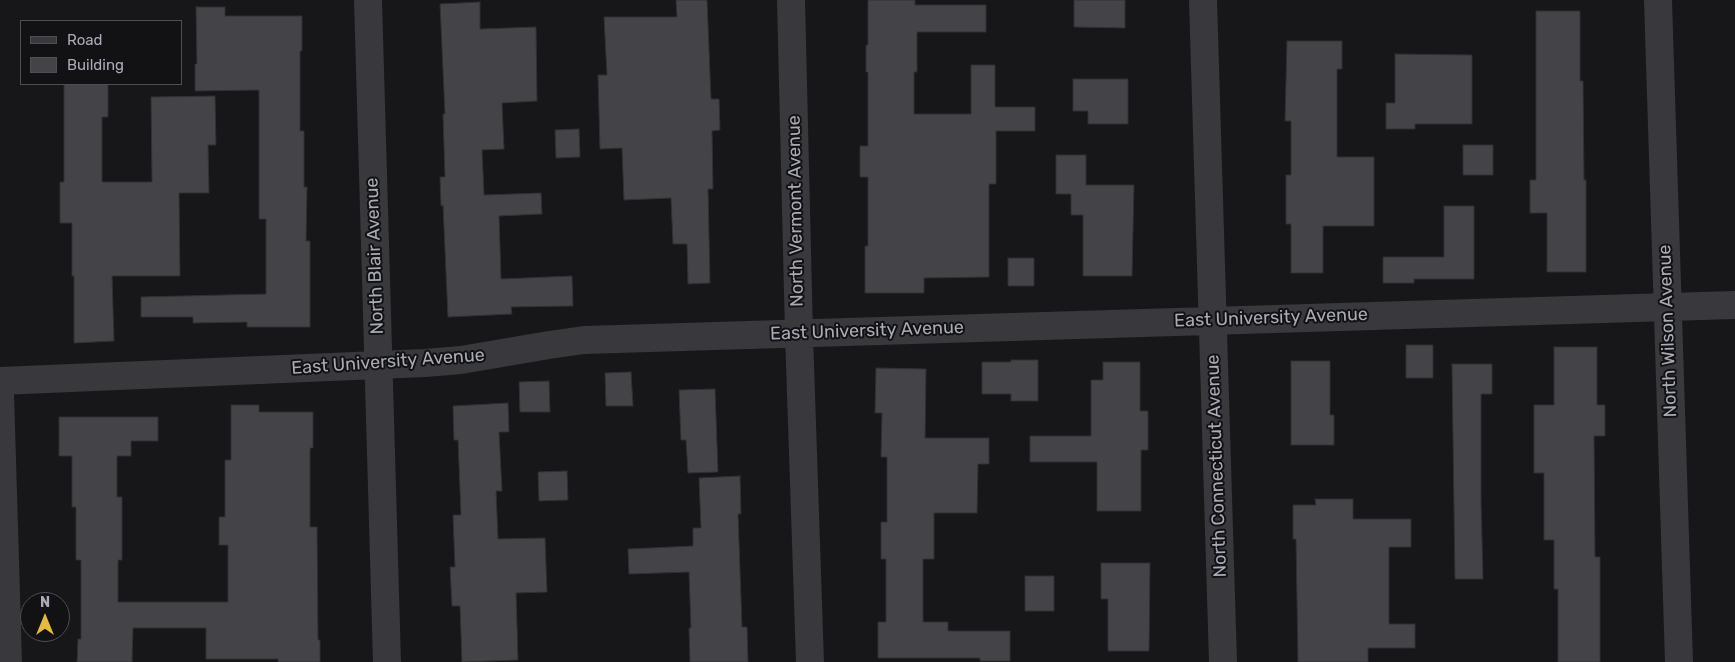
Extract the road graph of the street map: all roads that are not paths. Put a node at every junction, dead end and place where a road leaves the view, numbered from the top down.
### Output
1 (368, 0) edge
2 (790, 0) edge
3 (1202, 0) edge
4 (1658, 0) edge
5 (1735, 304) edge
6 (1667, 306) junction
7 (1212, 320) junction
8 (799, 334) junction
9 (378, 365) junction
10 (0, 381) edge
11 (0, 393) edge
12 (8, 662) edge
13 (388, 662) edge
14 (810, 662) edge
15 (1223, 662) edge
16 (1679, 662) edge

1 - 9 street, North Blair Avenue
2 - 8 street, North Vermont Avenue
3 - 7 street, North Connecticut Avenue
4 - 6 street, North Wilson Avenue
5 - 6 street, East University Avenue
6 - 7 street, East University Avenue
6 - 16 street, North Wilson Avenue
7 - 8 street, East University Avenue
7 - 15 street, North Connecticut Avenue
8 - 9 street, East University Avenue
8 - 14 street, North Vermont Avenue
9 - 10 street, East University Avenue
9 - 13 street, North Blair Avenue
11 - 12 street

